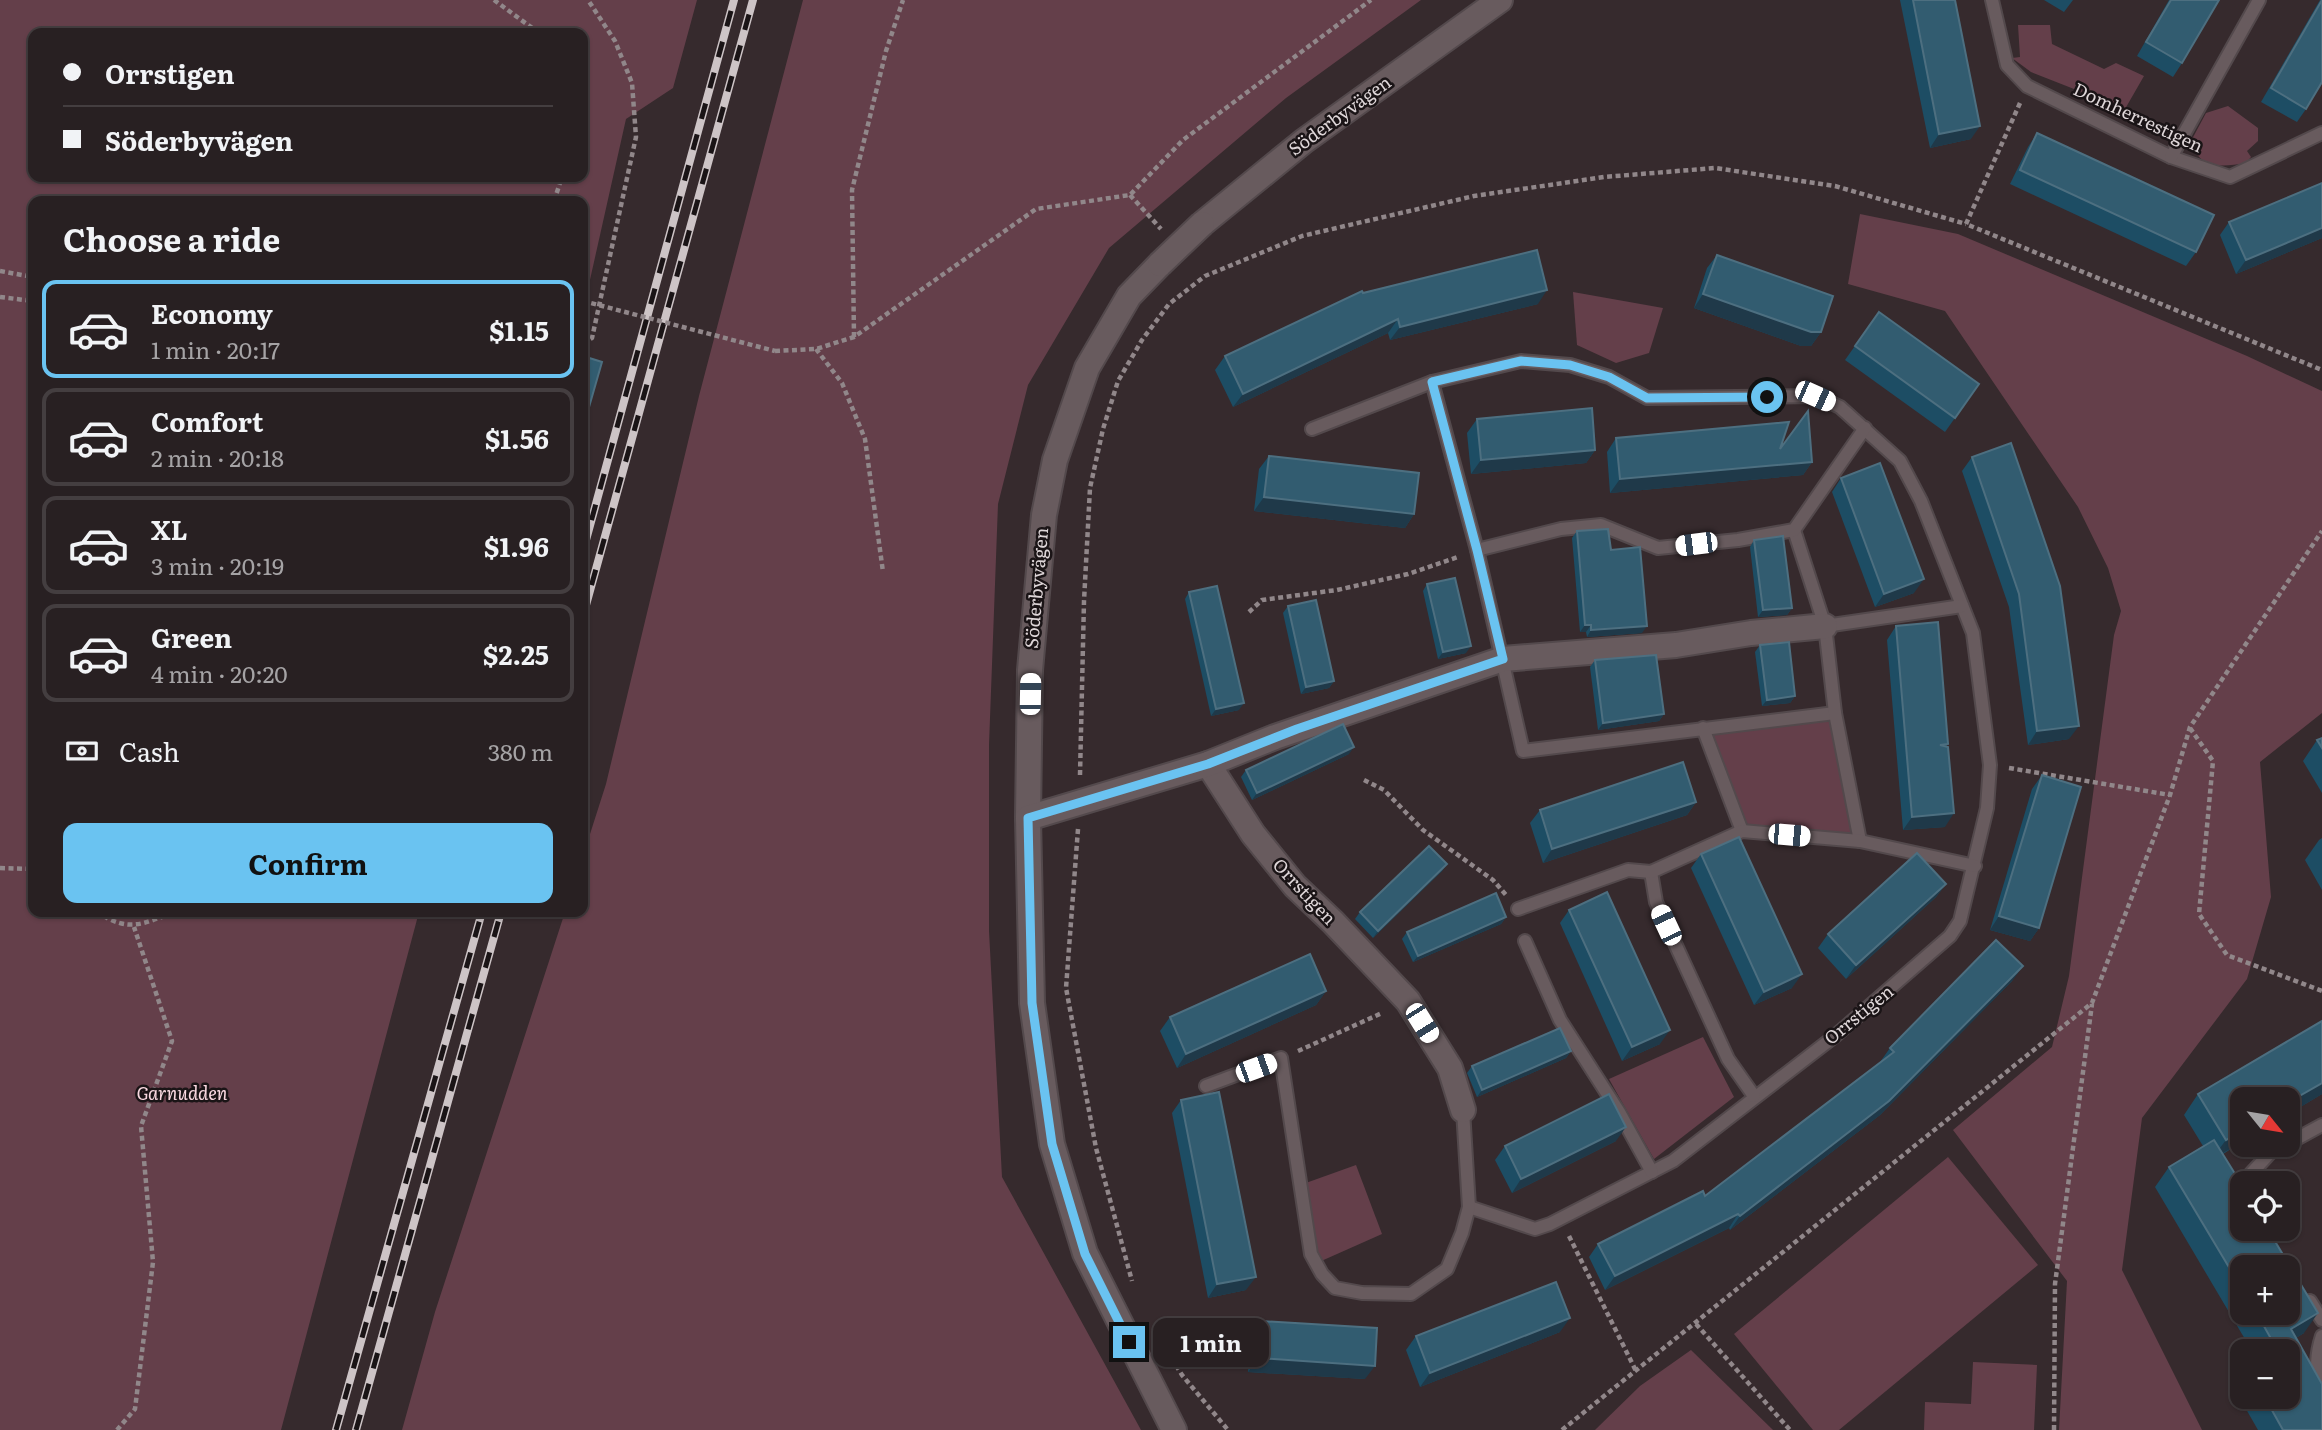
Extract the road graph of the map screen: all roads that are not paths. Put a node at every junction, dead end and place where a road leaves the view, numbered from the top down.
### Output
1 (1500, 0) edge
2 (1992, 0) edge
3 (2259, 0) edge
4 (2322, 134) edge
5 (2171, 157) junction
6 (1432, 382) junction
7 (1865, 428) junction
8 (1312, 429) dead end
9 (1794, 530) junction
10 (1477, 550) junction
11 (1962, 606) junction
12 (1825, 626) junction
13 (1503, 659) junction
14 (1835, 713) junction
15 (1703, 728) junction
16 (1208, 764) junction
17 (1028, 818) junction
18 (1742, 831) junction
19 (1860, 841) junction
20 (1975, 866) junction
21 (1651, 872) junction
22 (1518, 908) road end
23 (1525, 941) dead end
24 (1206, 1086) dead end
25 (1754, 1096) junction
26 (1463, 1111) joint
27 (2322, 1125) edge
28 (2300, 1137) edge
29 (2266, 1157) edge
30 (2253, 1171) edge
31 (1652, 1172) junction
32 (1469, 1207) junction
33 (2301, 1286) edge
34 (2322, 1320) edge
35 (2322, 1336) edge
36 (2322, 1389) edge
37 (1174, 1430) edge

1 - 17 street, Söderbyvägen, bridge
2 - 5 lane, Domherrestigen
3 - 5 lane
4 - 5 lane, Domherrestigen
6 - 7 lane, Orrstigen
6 - 8 lane, Orrstigen
6 - 10 lane
7 - 9 lane
7 - 11 lane, Orrstigen
9 - 10 lane
9 - 12 lane
10 - 13 lane
11 - 12 lane
11 - 20 lane, Orrstigen
12 - 13 street
12 - 14 lane
13 - 15 lane
13 - 16 street
14 - 15 lane
14 - 19 lane
15 - 18 lane
16 - 17 street
16 - 26 street, Orrstigen
17 - 37 street, Söderbyvägen
18 - 19 lane
18 - 21 lane
19 - 20 lane
20 - 25 lane, Orrstigen
21 - 22 lane
21 - 25 lane
23 - 31 lane
24 - 32 lane, Orrstigen
25 - 31 lane, Orrstigen
26 - 32 lane, Orrstigen
27 - 28 lane
29 - 30 lane
31 - 32 lane, Orrstigen
33 - 34 lane
35 - 36 lane

